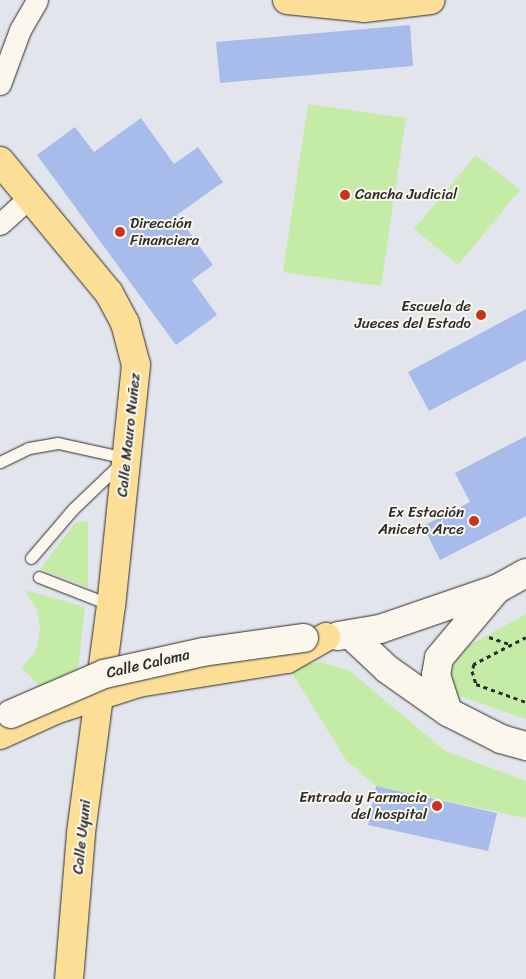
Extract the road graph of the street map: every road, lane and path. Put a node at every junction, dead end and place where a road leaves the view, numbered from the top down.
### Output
1 (37, 0) edge
2 (287, 0) edge
3 (431, 0) edge
4 (369, 4) edge
5 (20, 30) junction
6 (0, 39) edge
7 (0, 84) edge
8 (0, 161) edge
9 (31, 196) junction
10 (0, 224) edge
11 (127, 458) junction
12 (0, 462) edge
13 (31, 558) dead end
14 (526, 573) edge
15 (39, 577) dead end
16 (497, 589) junction
17 (111, 605) junction
18 (107, 634) joint
19 (327, 637) junction
20 (526, 637) edge
21 (99, 696) junction
22 (526, 702) edge
23 (448, 712) junction
24 (0, 719) edge
25 (0, 735) edge
26 (526, 746) edge
27 (69, 979) edge

1 - 5 street
2 - 4 main road
3 - 4 main road
5 - 6 street
5 - 7 street
8 - 9 main road, Calle Mauro Nuñez
9 - 10 street
9 - 11 main road, Calle Mauro Nuñez
11 - 12 lane
11 - 13 lane
11 - 17 main road, Calle Mauro Nuñez
14 - 16 main road
15 - 17 lane
16 - 19 main road, Calle Calama
16 - 23 main road
17 - 18 main road, Calle Mauro Nuñez
18 - 21 main road, Calle Uyuni
19 - 21 main road
19 - 23 main road
19 - 24 main road, Calle Calama, bridge
20 - 22 path
21 - 25 main road
21 - 27 main road, Calle Uyuni
23 - 26 main road

